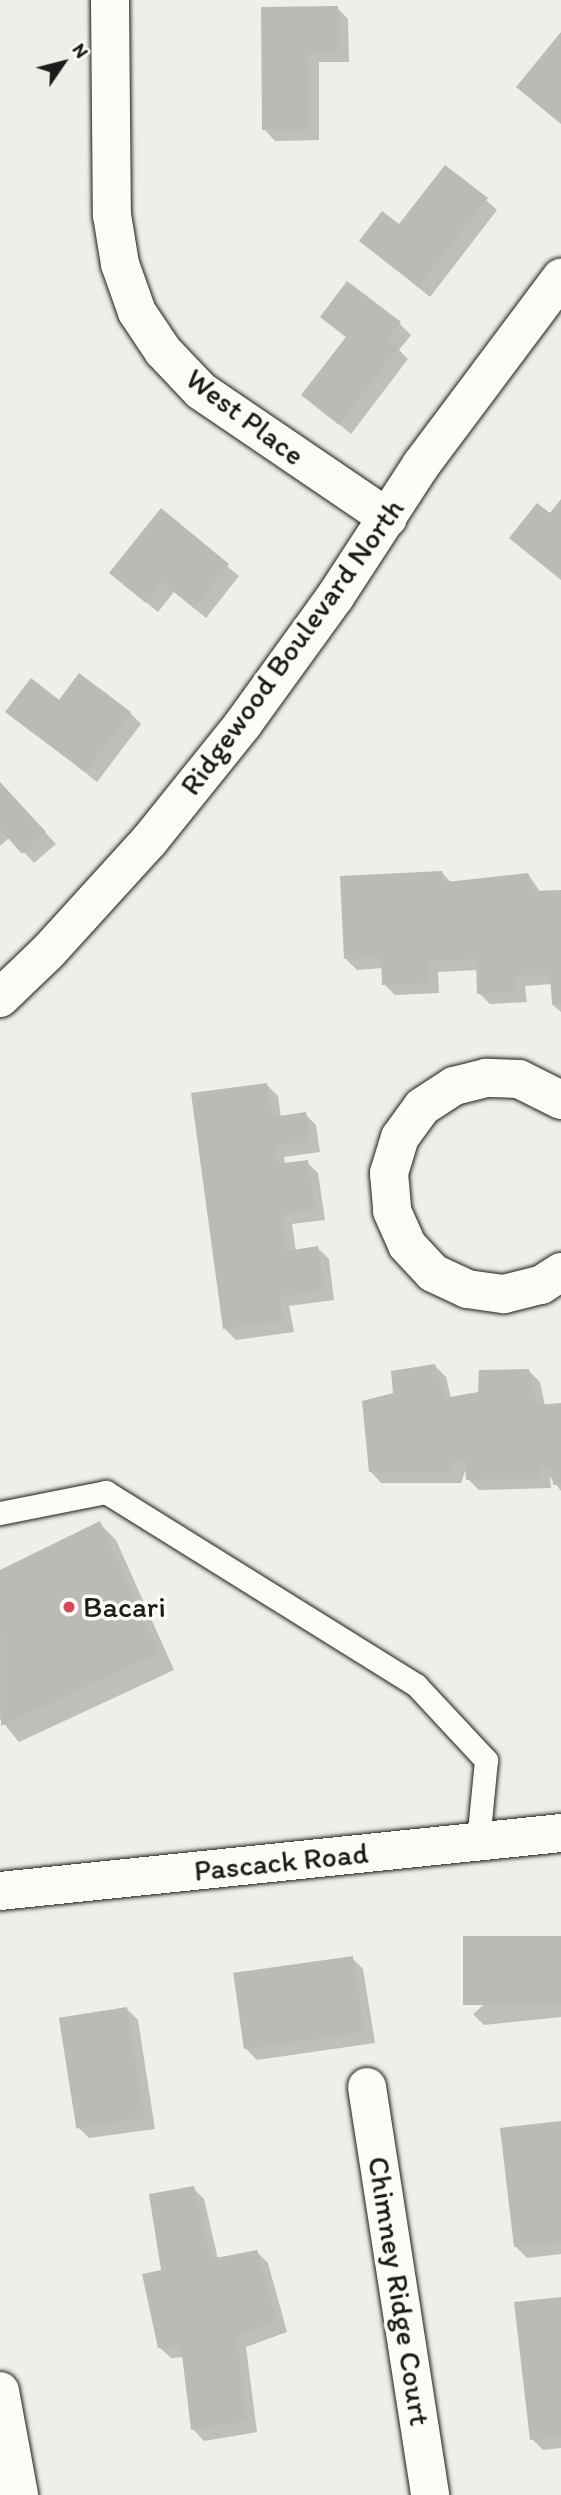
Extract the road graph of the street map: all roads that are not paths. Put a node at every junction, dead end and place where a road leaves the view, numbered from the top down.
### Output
1 (110, 0) edge
2 (561, 278) edge
3 (388, 518) junction
4 (0, 998) edge
5 (561, 1100) edge
6 (561, 1272) edge
7 (0, 1513) edge
8 (561, 1833) edge
9 (478, 1842) junction
10 (0, 1891) edge
11 (367, 2087) dead end
12 (0, 2391) edge
13 (11, 2472) edge
14 (430, 2495) edge

1 - 3 street, West Place
2 - 3 street, Ridgewood Boulevard North
3 - 4 street, Ridgewood Boulevard North
5 - 6 street
7 - 9 lane
8 - 9 street, Pascack Road
9 - 10 street, Pascack Road
11 - 14 street, Chimney Ridge Court
12 - 13 street

